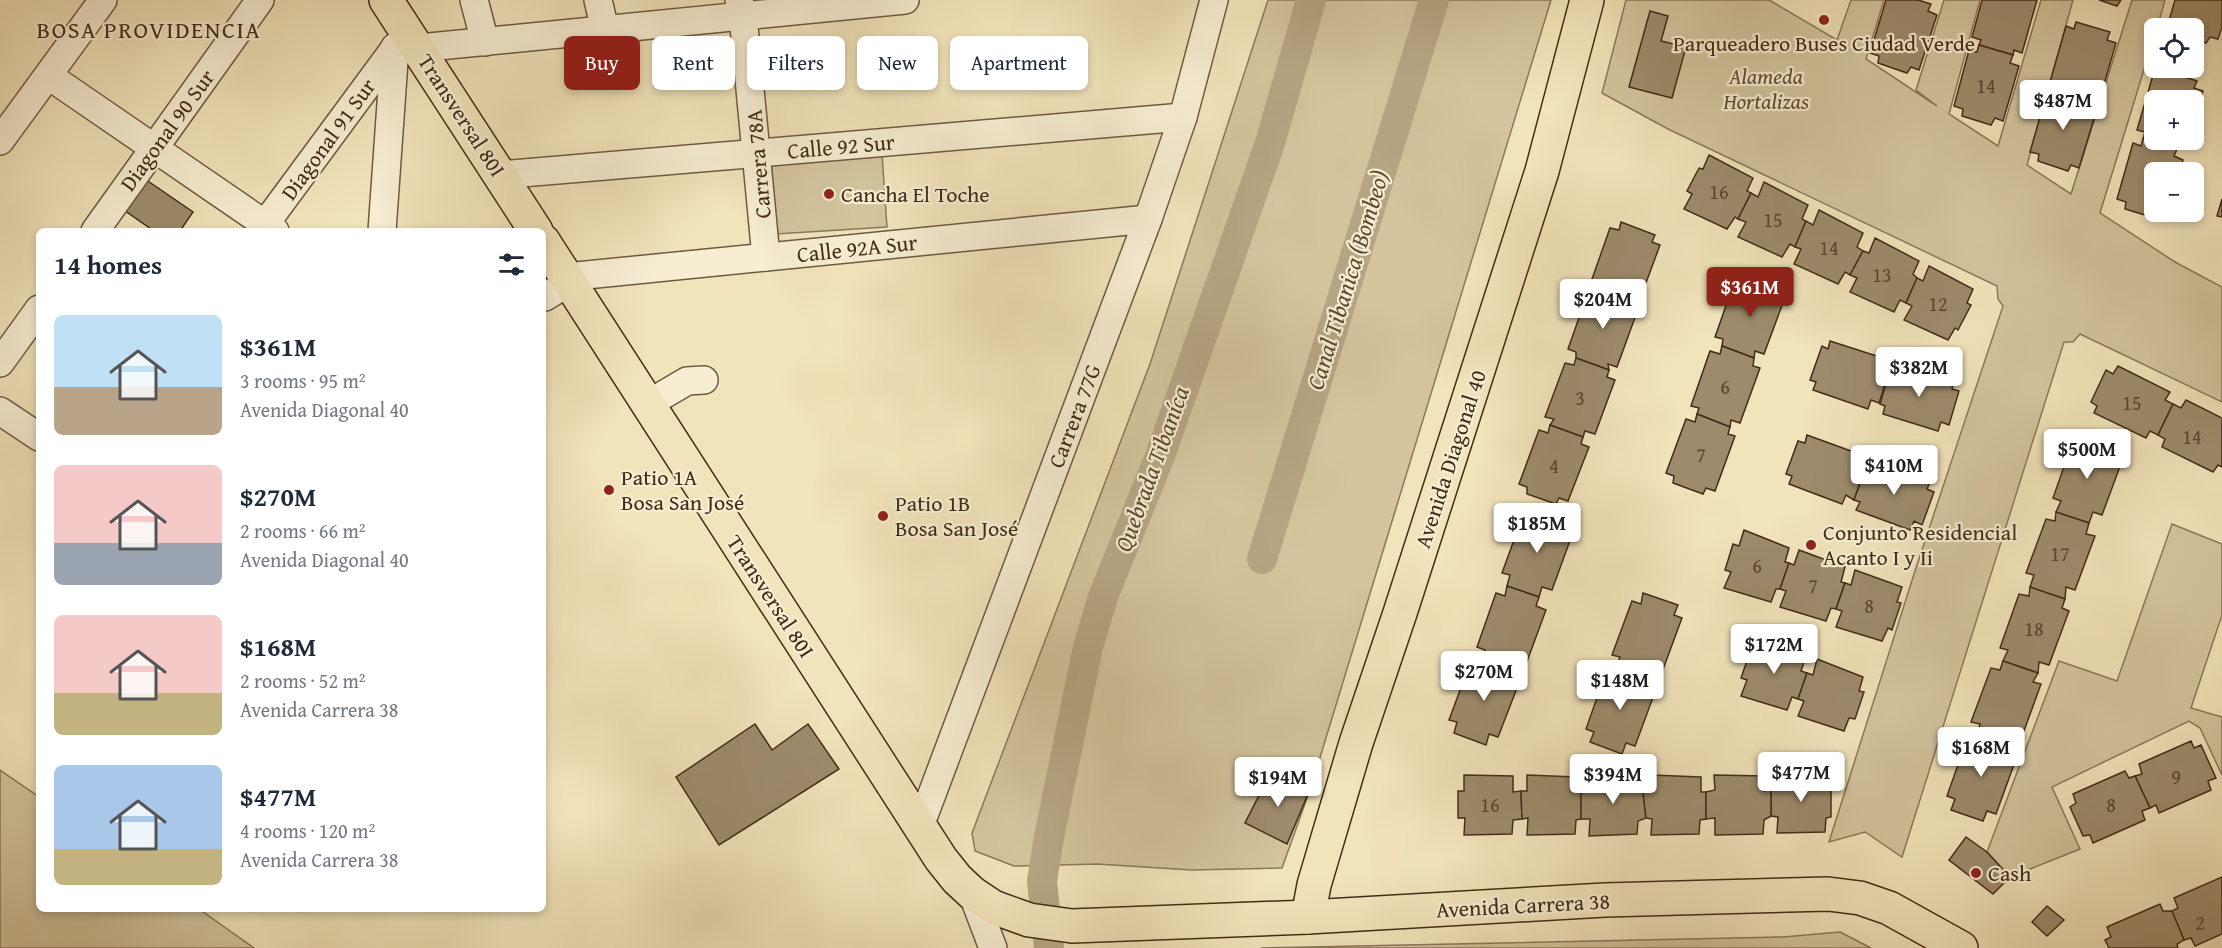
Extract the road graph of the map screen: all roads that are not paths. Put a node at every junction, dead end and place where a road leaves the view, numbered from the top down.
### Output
1 (103, 0) edge
2 (260, 0) edge
3 (474, 0) edge
4 (598, 0) edge
5 (905, 0) edge
6 (1214, 0) edge
7 (1587, 0) edge
8 (741, 8) edge
9 (399, 28) edge
10 (605, 30) junction
11 (485, 42) junction
12 (49, 76) junction
13 (1183, 117) junction
14 (0, 141) edge
15 (154, 148) junction
16 (757, 153) junction
17 (500, 175) junction
18 (1148, 219) junction
19 (97, 228) edge
20 (266, 228) edge
21 (268, 228) edge
22 (382, 228) edge
23 (534, 228) edge
24 (546, 249) edge
25 (766, 257) junction
26 (560, 285) junction
27 (36, 313) edge
28 (0, 363) edge
29 (704, 380) dead end
30 (648, 404) junction
31 (0, 411) edge
32 (36, 435) edge
33 (920, 826) junction
34 (972, 893) junction
35 (1308, 916) junction
36 (1072, 926) joint
37 (993, 948) edge
38 (1961, 948) edge

1 - 12 street
2 - 15 street, Diagonal 90 Sur
3 - 11 street
4 - 10 street
5 - 8 street
6 - 13 street, Carrera 77G
7 - 35 main road, Avenida Diagonal 40
8 - 10 street
8 - 16 street, Carrera 78A
9 - 11 street
9 - 17 main road, Transversal 80I
9 - 21 street, Diagonal 91 Sur
9 - 22 street
10 - 11 street
12 - 14 street
12 - 15 street
13 - 16 street, Calle 92 Sur
13 - 18 street, Carrera 77G
15 - 19 street, Diagonal 90 Sur
15 - 20 street
16 - 17 street, Calle 92 Sur
16 - 25 street, Carrera 78A
17 - 23 main road, Transversal 80I
18 - 25 street, Calle 92A Sur
18 - 33 street, Carrera 77G
24 - 26 main road, Transversal 80I
25 - 26 street, Calle 92A Sur
26 - 30 main road, Transversal 80I
27 - 28 street
29 - 30 street
30 - 33 main road, Transversal 80I
31 - 32 street
33 - 34 main road, Transversal 80I
34 - 36 main road, Transversal 80I
34 - 37 street
35 - 36 main road, Avenida Carrera 38
35 - 38 main road, Avenida Carrera 38

